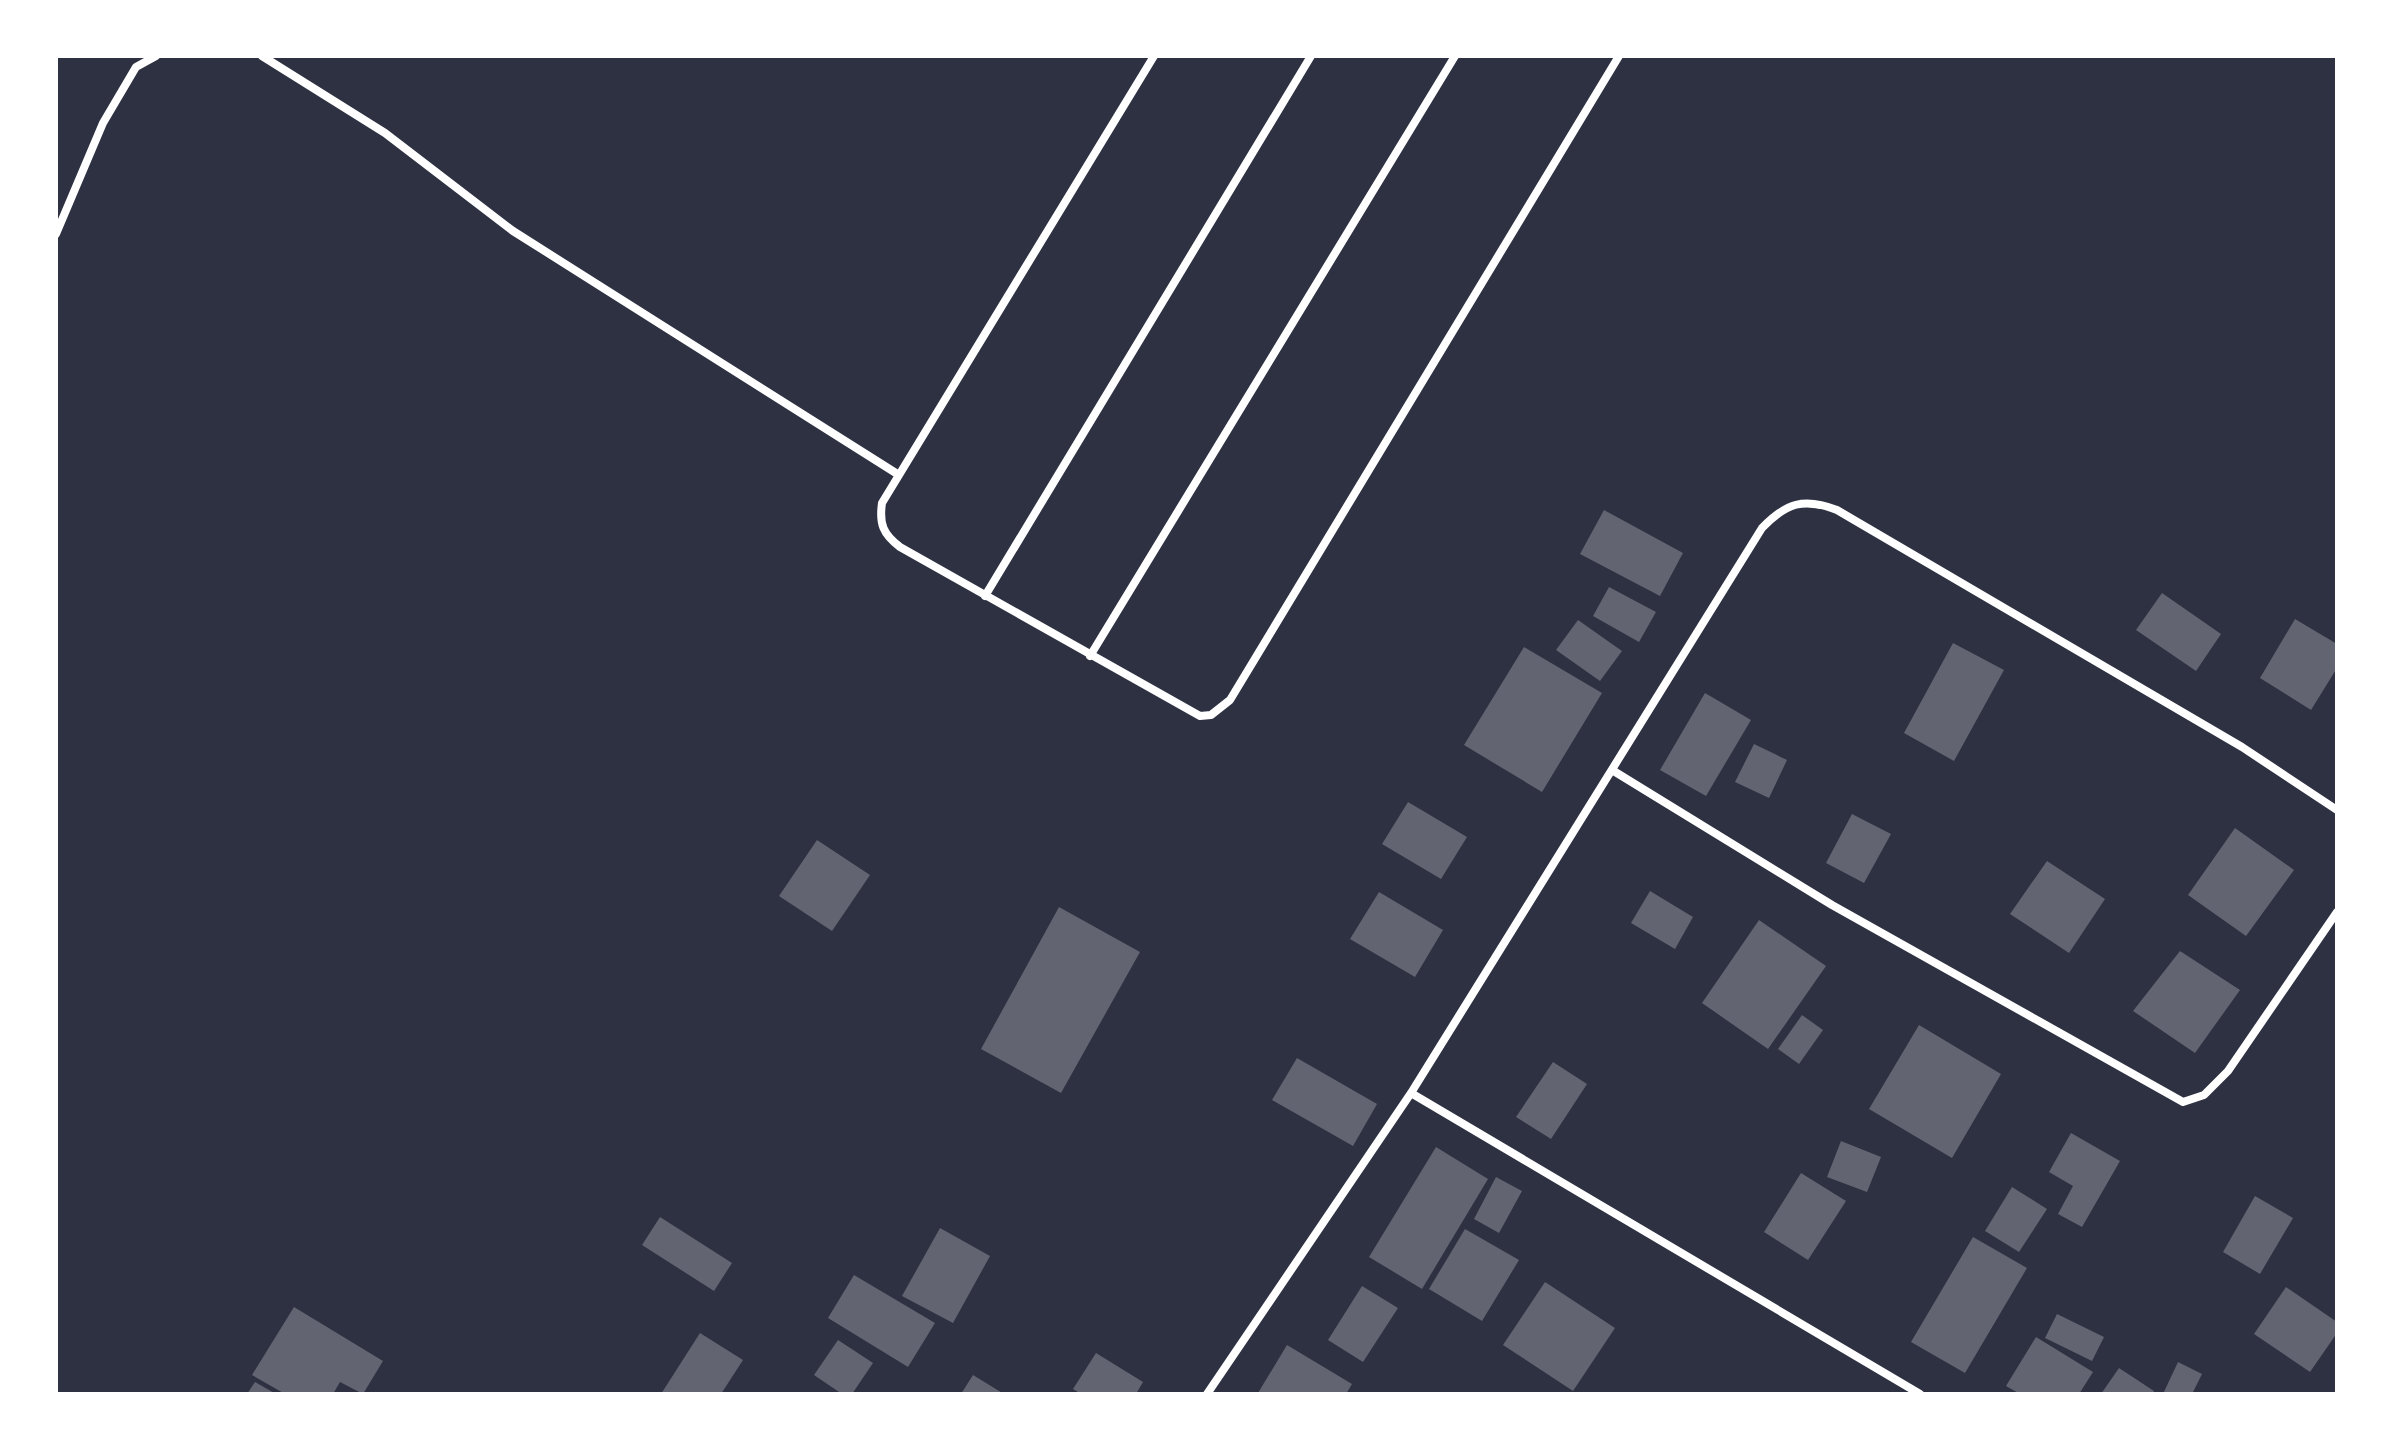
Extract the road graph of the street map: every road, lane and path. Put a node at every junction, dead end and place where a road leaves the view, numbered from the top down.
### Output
1 (156, 56) edge
2 (262, 56) edge
3 (1154, 56) edge
4 (1311, 56) edge
5 (1455, 56) edge
6 (1619, 56) edge
7 (56, 234) edge
8 (899, 475) junction
9 (985, 596) junction
10 (1090, 656) junction
11 (1612, 770) junction
12 (2337, 810) edge
13 (2337, 912) edge
14 (1411, 1093) junction
15 (1207, 1394) edge
16 (1920, 1394) edge

1 - 7 street
2 - 8 street
3 - 8 street
4 - 9 street
5 - 10 street
6 - 10 street
8 - 9 street
9 - 10 street
11 - 12 street
11 - 13 street
11 - 14 street
14 - 15 street
14 - 16 street

